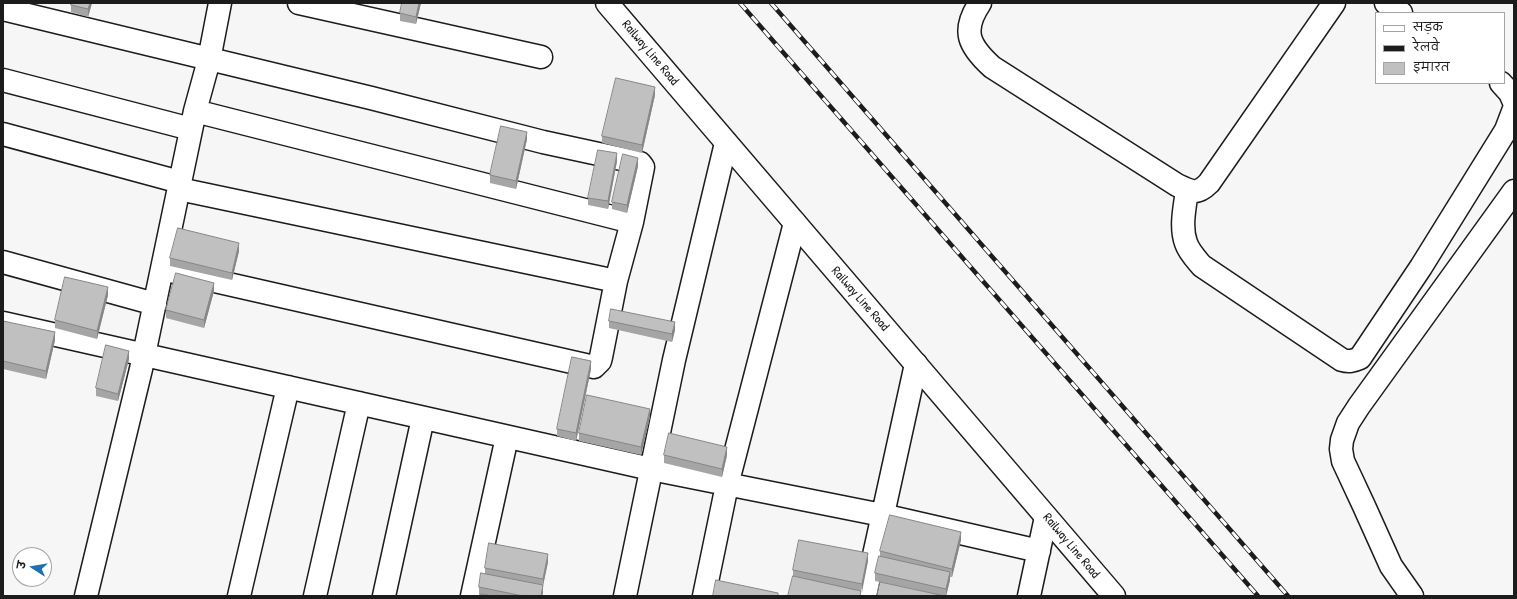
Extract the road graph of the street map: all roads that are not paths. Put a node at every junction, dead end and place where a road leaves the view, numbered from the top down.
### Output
1 (220, 3) edge
2 (299, 3) edge
3 (607, 3) edge
4 (980, 3) edge
5 (1334, 3) edge
6 (1386, 3) edge
7 (3, 9) edge
8 (1400, 12) edge
9 (541, 57) dead end
10 (209, 60) junction
11 (3, 80) edge
12 (1503, 84) edge
13 (1514, 102) edge
14 (1514, 109) edge
15 (193, 120) junction
16 (3, 134) edge
17 (726, 143) junction
18 (179, 185) junction
19 (1187, 190) junction
20 (1514, 191) edge
21 (632, 222) junction
22 (795, 223) junction
23 (3, 262) edge
24 (162, 269) junction
25 (616, 282) junction
26 (155, 304) junction
27 (3, 323) edge
28 (144, 355) junction
29 (916, 364) junction
30 (288, 387) junction
31 (359, 403) junction
32 (423, 418) junction
33 (508, 437) junction
34 (651, 469) junction
35 (727, 485) junction
36 (882, 515) junction
37 (1046, 517) junction
38 (1039, 551) junction
39 (86, 596) edge
40 (239, 596) edge
41 (315, 596) edge
42 (384, 596) edge
43 (472, 596) edge
44 (625, 596) edge
45 (704, 596) edge
46 (865, 596) edge
47 (1028, 596) edge
48 (1114, 596) edge
49 (1412, 596) edge

1 - 10 street
2 - 9 street
3 - 17 street, Railway Line Road
4 - 19 street
5 - 19 street
6 - 8 street
7 - 10 street
10 - 15 street
10 - 21 street
11 - 15 street
12 - 13 street
14 - 19 street
15 - 18 street
15 - 21 street
16 - 18 street
17 - 22 street, Railway Line Road
17 - 34 street
18 - 24 street
18 - 25 street
20 - 49 street
21 - 25 street
22 - 29 street, Railway Line Road
22 - 35 street
23 - 26 street
24 - 25 street
24 - 26 street
26 - 28 street
27 - 28 street
28 - 30 street
28 - 39 street
29 - 36 street
29 - 37 street, Railway Line Road
30 - 31 street
30 - 40 street
31 - 32 street
31 - 41 street
32 - 33 street
32 - 42 street
33 - 34 street
33 - 43 street
34 - 35 street
34 - 44 street
35 - 36 street
35 - 45 street
36 - 38 street
36 - 46 street
37 - 38 street
37 - 48 street, Railway Line Road
38 - 47 street

